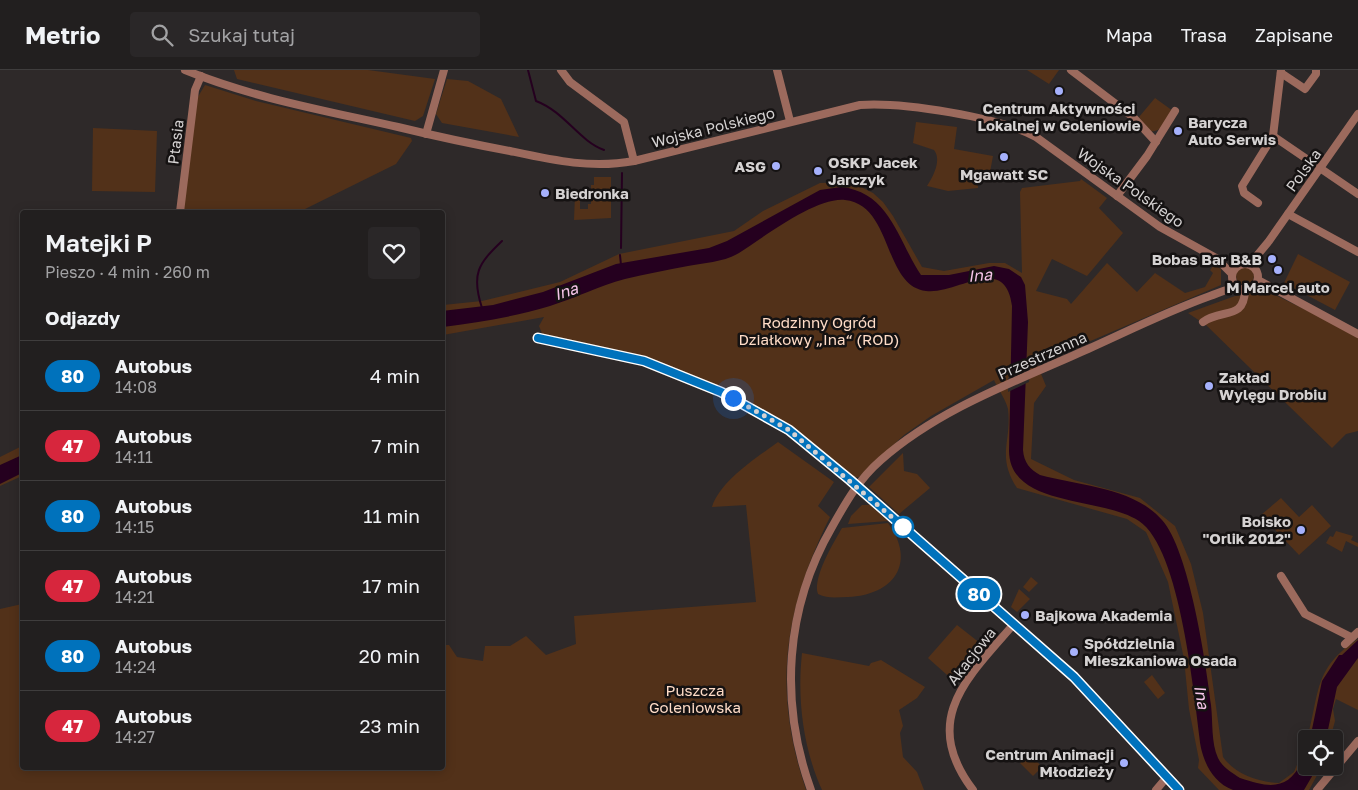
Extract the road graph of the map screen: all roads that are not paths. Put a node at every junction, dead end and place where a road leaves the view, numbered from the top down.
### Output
1 (185, 70) edge
2 (444, 70) edge
3 (562, 70) edge
4 (777, 70) edge
5 (1071, 70) edge
6 (1316, 70) edge
7 (1281, 72) edge
8 (201, 76) junction
9 (1175, 111) dead end
10 (1358, 114) edge
11 (790, 121) junction
12 (426, 134) junction
13 (1273, 136) junction
14 (1156, 142) junction
15 (634, 161) junction
16 (1321, 168) junction
17 (1358, 194) edge
18 (1117, 196) junction
19 (1258, 203) dead end
20 (180, 210) edge
21 (1288, 214) junction
22 (1269, 241) junction
23 (1358, 252) edge
24 (1216, 258) junction
25 (1250, 264) junction
26 (1239, 265) junction
27 (1232, 276) junction
28 (1257, 280) junction
29 (1242, 289) junction
30 (1202, 299) junction
31 (1203, 322) dead end
32 (1358, 334) edge
33 (538, 338) dead end
34 (858, 487) junction
35 (1281, 576) dead end
36 (1013, 625) junction
37 (1358, 632) edge
38 (1351, 637) junction
39 (1344, 644) dead end
40 (1358, 741) edge
41 (1167, 778) junction
42 (811, 790) edge
43 (973, 790) edge
44 (1156, 790) edge
45 (1179, 790) edge
46 (1317, 790) edge

1 - 8 street, Wojska Polskiego
2 - 12 street
3 - 15 street
4 - 11 street
5 - 14 street
6 - 7 street
7 - 13 street
8 - 12 street, Wojska Polskiego
8 - 20 street, Ptasia
9 - 14 street
10 - 16 street, Polska
11 - 15 street, Wojska Polskiego
11 - 18 street, Wojska Polskiego
12 - 15 street, Wojska Polskiego
13 - 16 street
13 - 19 street
14 - 18 street
16 - 17 street
16 - 21 street, Polska
18 - 24 street, Wojska Polskiego
21 - 22 street, Polska
21 - 23 street
22 - 25 street, Polska
22 - 28 street, Polska
24 - 26 street, Wojska Polskiego
24 - 27 street, Wojska Polskiego
25 - 26 street
25 - 28 street
26 - 27 street, Przestrzenna
27 - 29 street, Wojska Polskiego
27 - 30 street, Przestrzenna
28 - 29 street, Przestrzenna
28 - 32 street
29 - 30 street, Przestrzenna
29 - 31 street
30 - 34 street, Przestrzenna
33 - 34 street
34 - 36 street
34 - 42 street, Przestrzenna
35 - 38 street
36 - 41 street
36 - 43 street, Akacjowa
37 - 38 street
38 - 39 street
40 - 46 street
41 - 44 street
41 - 45 street

